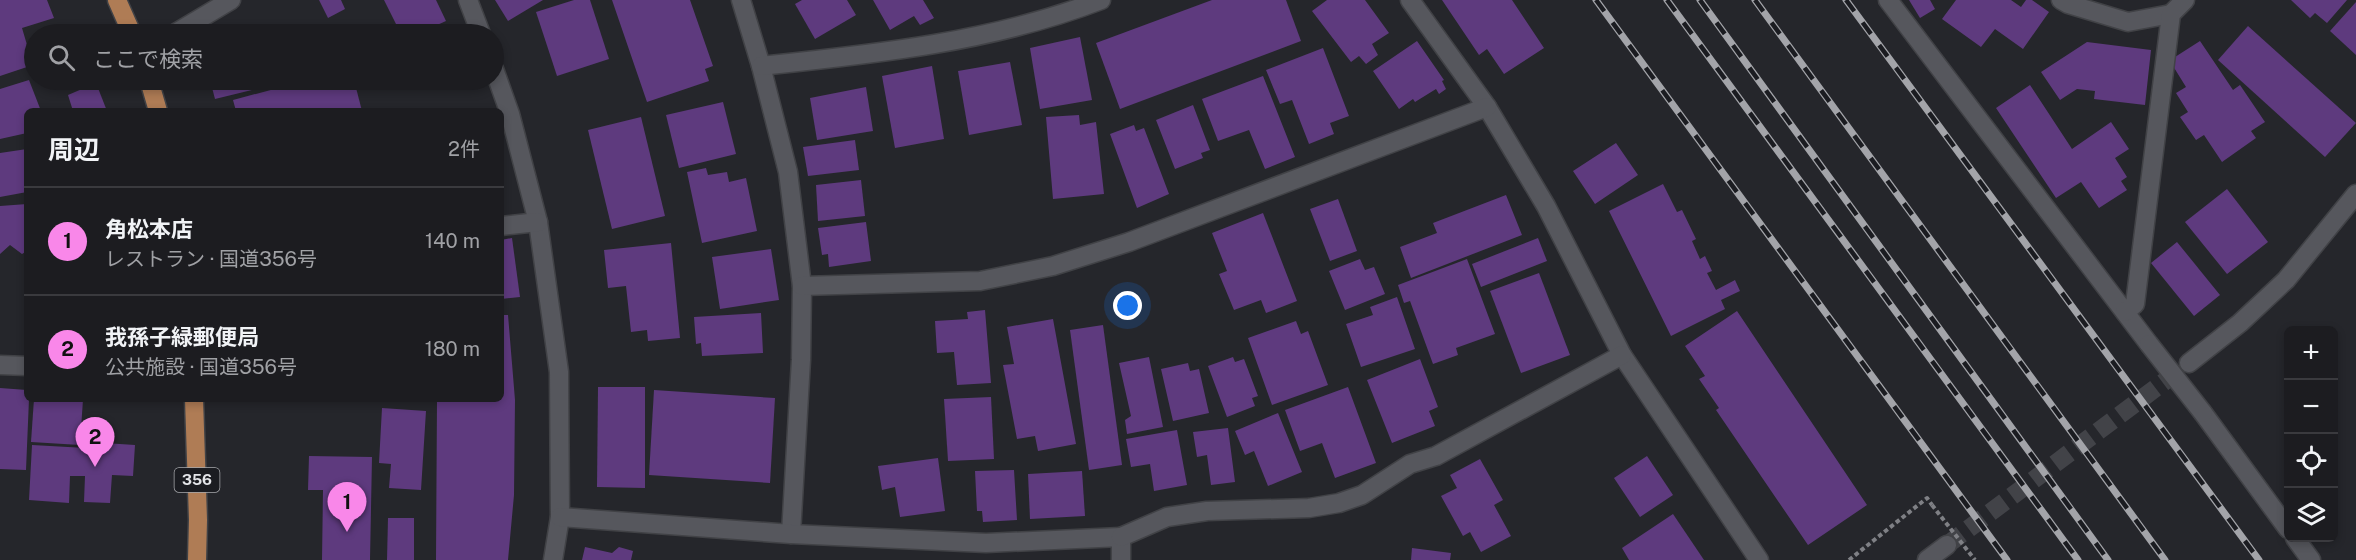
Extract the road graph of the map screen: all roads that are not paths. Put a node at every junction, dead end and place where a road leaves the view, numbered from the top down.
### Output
1 (117, 0) edge
2 (231, 0) edge
3 (468, 0) edge
4 (741, 0) edge
5 (1101, 0) edge
6 (1410, 0) edge
7 (1888, 0) edge
8 (2061, 0) edge
9 (2185, 0) edge
10 (2170, 14) junction
11 (128, 24) edge
12 (191, 24) edge
13 (476, 24) edge
14 (761, 66) junction
15 (152, 90) edge
16 (501, 90) edge
17 (1487, 107) junction
18 (157, 108) edge
19 (2356, 194) edge
20 (538, 222) junction
21 (504, 226) edge
22 (802, 286) junction
23 (2125, 312) junction
24 (1622, 355) junction
25 (2189, 363) tunnel mouth
26 (0, 365) edge
27 (24, 366) edge
28 (194, 402) edge
29 (560, 517) junction
30 (2284, 522) edge
31 (791, 534) junction
32 (1121, 537) junction
33 (2298, 542) edge
34 (1947, 545) tunnel mouth
35 (197, 560) edge
36 (554, 560) edge
37 (1121, 560) edge
38 (1759, 560) edge
39 (1927, 560) edge
40 (2311, 560) edge

1 - 11 highway
2 - 12 street
3 - 13 street
4 - 14 street
5 - 14 street
6 - 17 street
7 - 23 street
8 - 10 street
9 - 10 street
10 - 23 street
14 - 22 street
15 - 18 highway
16 - 20 street
17 - 22 street
17 - 24 street
19 - 25 street
20 - 21 street
20 - 29 street
22 - 31 street
23 - 30 street, bridge
24 - 32 street
24 - 38 street
26 - 27 street
28 - 35 highway, 356
29 - 31 street
29 - 36 street
31 - 32 street
32 - 37 street
33 - 40 street
34 - 39 street

